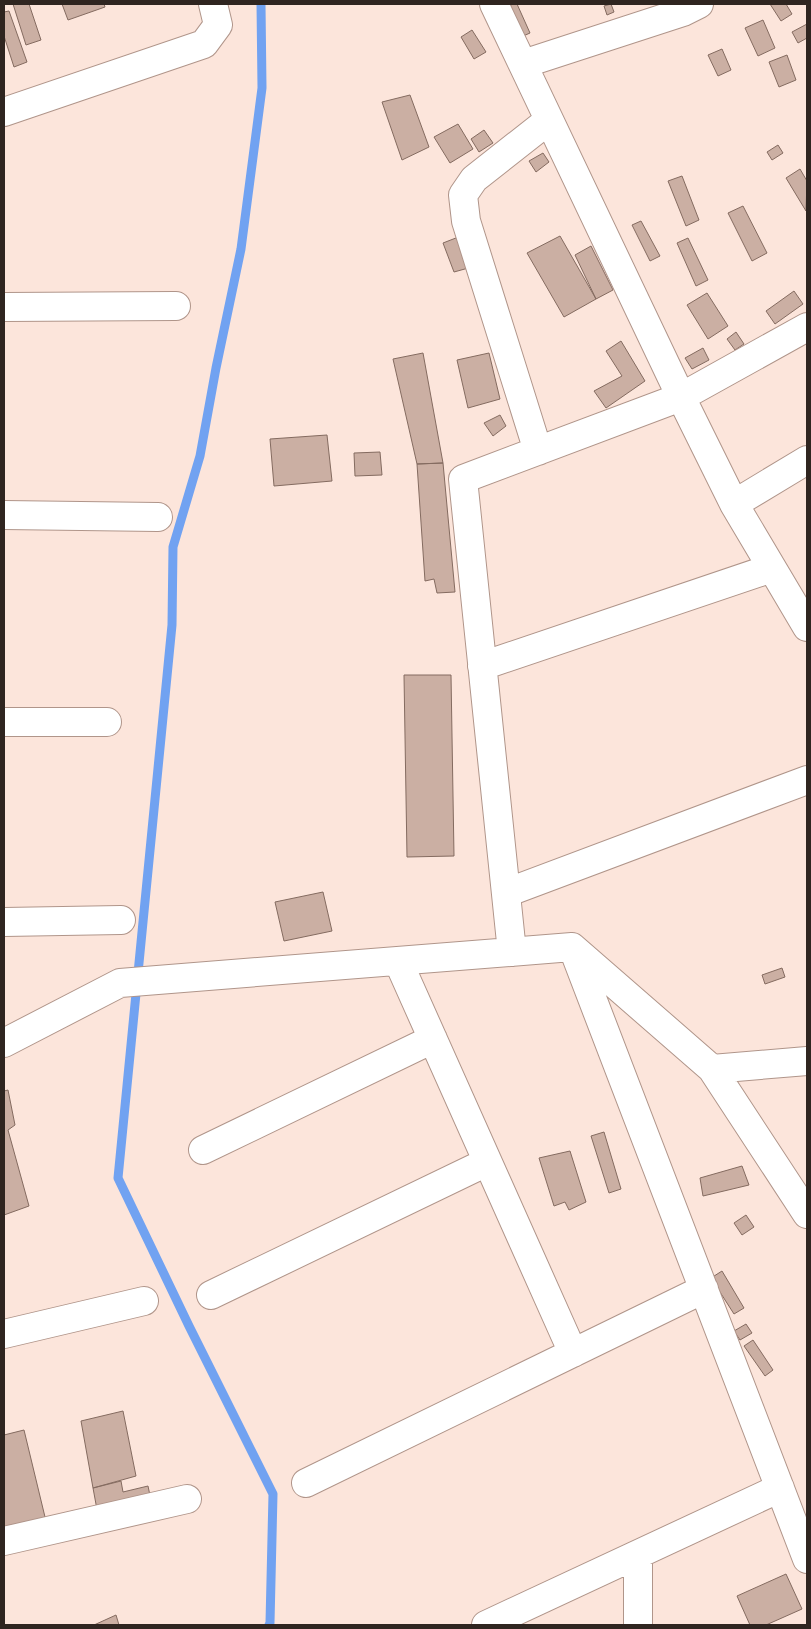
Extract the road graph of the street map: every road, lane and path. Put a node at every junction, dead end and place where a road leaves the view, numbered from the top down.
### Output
1 (213, 4) edge
2 (494, 4) edge
3 (699, 4) edge
4 (523, 64) junction
5 (4, 112) edge
6 (549, 120) junction
7 (176, 306) dead end
8 (4, 307) edge
9 (807, 327) edge
10 (681, 397) junction
11 (538, 451) junction
12 (807, 460) edge
13 (734, 504) junction
14 (4, 515) edge
15 (158, 517) dead end
16 (772, 568) junction
17 (807, 627) edge
18 (482, 666) junction
19 (4, 722) edge
20 (107, 722) dead end
21 (807, 780) edge
22 (506, 893) junction
23 (121, 920) dead end
24 (4, 922) edge
25 (572, 947) junction
26 (512, 952) junction
27 (398, 961) junction
28 (433, 1040) junction
29 (4, 1043) edge
30 (807, 1061) edge
31 (712, 1069) junction
32 (203, 1150) dead end
33 (487, 1162) junction
34 (807, 1214) edge
35 (704, 1289) junction
36 (211, 1295) dead end
37 (144, 1301) dead end
38 (4, 1334) edge
39 (573, 1353) junction
40 (306, 1483) dead end
41 (780, 1488) junction
42 (187, 1499) dead end
43 (4, 1541) edge
44 (638, 1554) junction
45 (807, 1559) edge
46 (486, 1625) edge
47 (638, 1625) edge

1 - 5 street
2 - 4 street
3 - 4 street
4 - 6 street
6 - 10 street
6 - 11 street
7 - 8 street
9 - 10 street
10 - 11 street
10 - 13 street
11 - 18 street
12 - 13 street
13 - 16 street
14 - 15 street
16 - 17 street
16 - 18 street
18 - 22 street
19 - 20 street
21 - 22 street
22 - 26 street
23 - 24 street
25 - 26 street
25 - 31 street
25 - 35 street
26 - 27 street
27 - 28 street
27 - 29 street
28 - 32 street
28 - 33 street
30 - 31 street
31 - 34 street
33 - 36 street
33 - 39 street
35 - 39 street
35 - 41 street
37 - 38 street
39 - 40 street
41 - 44 street
41 - 45 street
42 - 43 street
44 - 46 street
44 - 47 street

